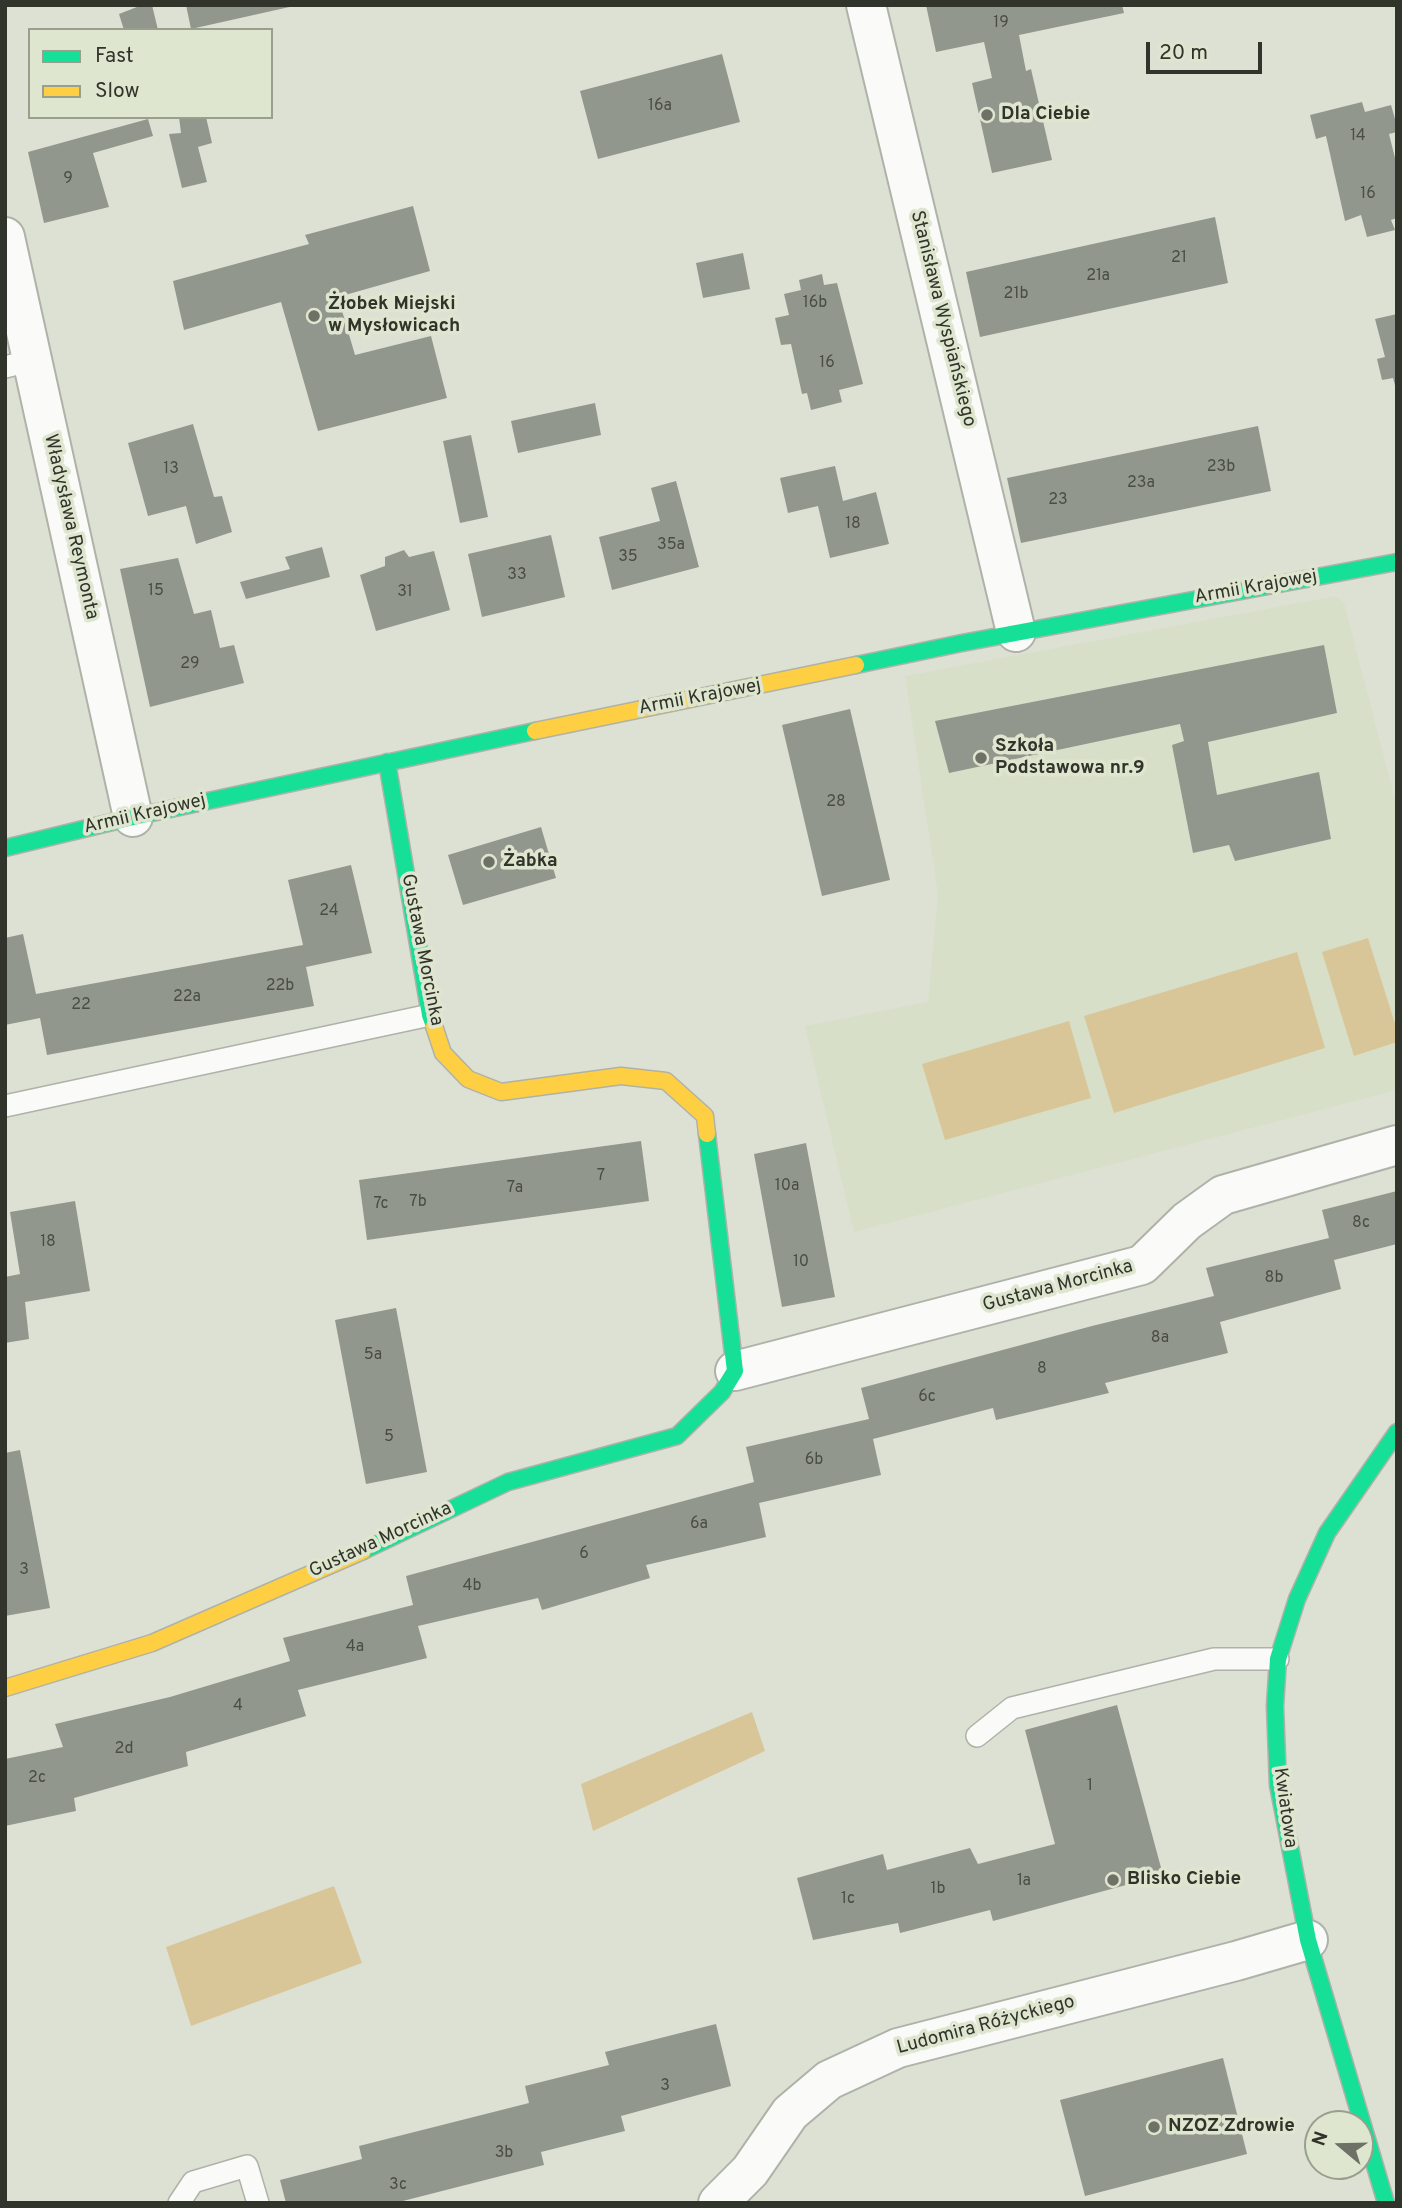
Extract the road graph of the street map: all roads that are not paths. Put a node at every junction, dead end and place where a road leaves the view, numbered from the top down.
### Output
1 (866, 5) edge
2 (5, 237) edge
3 (13, 306) edge
4 (19, 363) edge
5 (1397, 562) edge
6 (1016, 632) junction
7 (387, 762) junction
8 (133, 817) junction
9 (5, 848) edge
10 (430, 1015) junction
11 (5, 1106) edge
12 (1397, 1145) edge
13 (735, 1371) junction
14 (1397, 1432) edge
15 (1278, 1659) junction
16 (5, 1688) edge
17 (977, 1736) dead end
18 (1308, 1940) junction
19 (178, 2203) edge
20 (258, 2203) edge
21 (718, 2203) edge
22 (1386, 2203) edge

1 - 6 street, Stanisława Wyspiańskiego
2 - 3 street, Władysława Reymonta
3 - 4 street, Władysława Reymonta
4 - 8 street, Władysława Reymonta
5 - 6 street, Armii Krajowej
6 - 7 street, Armii Krajowej
7 - 8 street, Armii Krajowej
7 - 10 street, Gustawa Morcinka
8 - 9 street, Armii Krajowej
10 - 11 lane
10 - 13 street, Gustawa Morcinka
12 - 13 street, Gustawa Morcinka
13 - 16 street, Gustawa Morcinka
14 - 15 street, Kwiatowa
15 - 17 lane
15 - 18 street, Kwiatowa
18 - 21 street, Ludomira Różyckiego
18 - 22 street, Kwiatowa
19 - 20 lane

